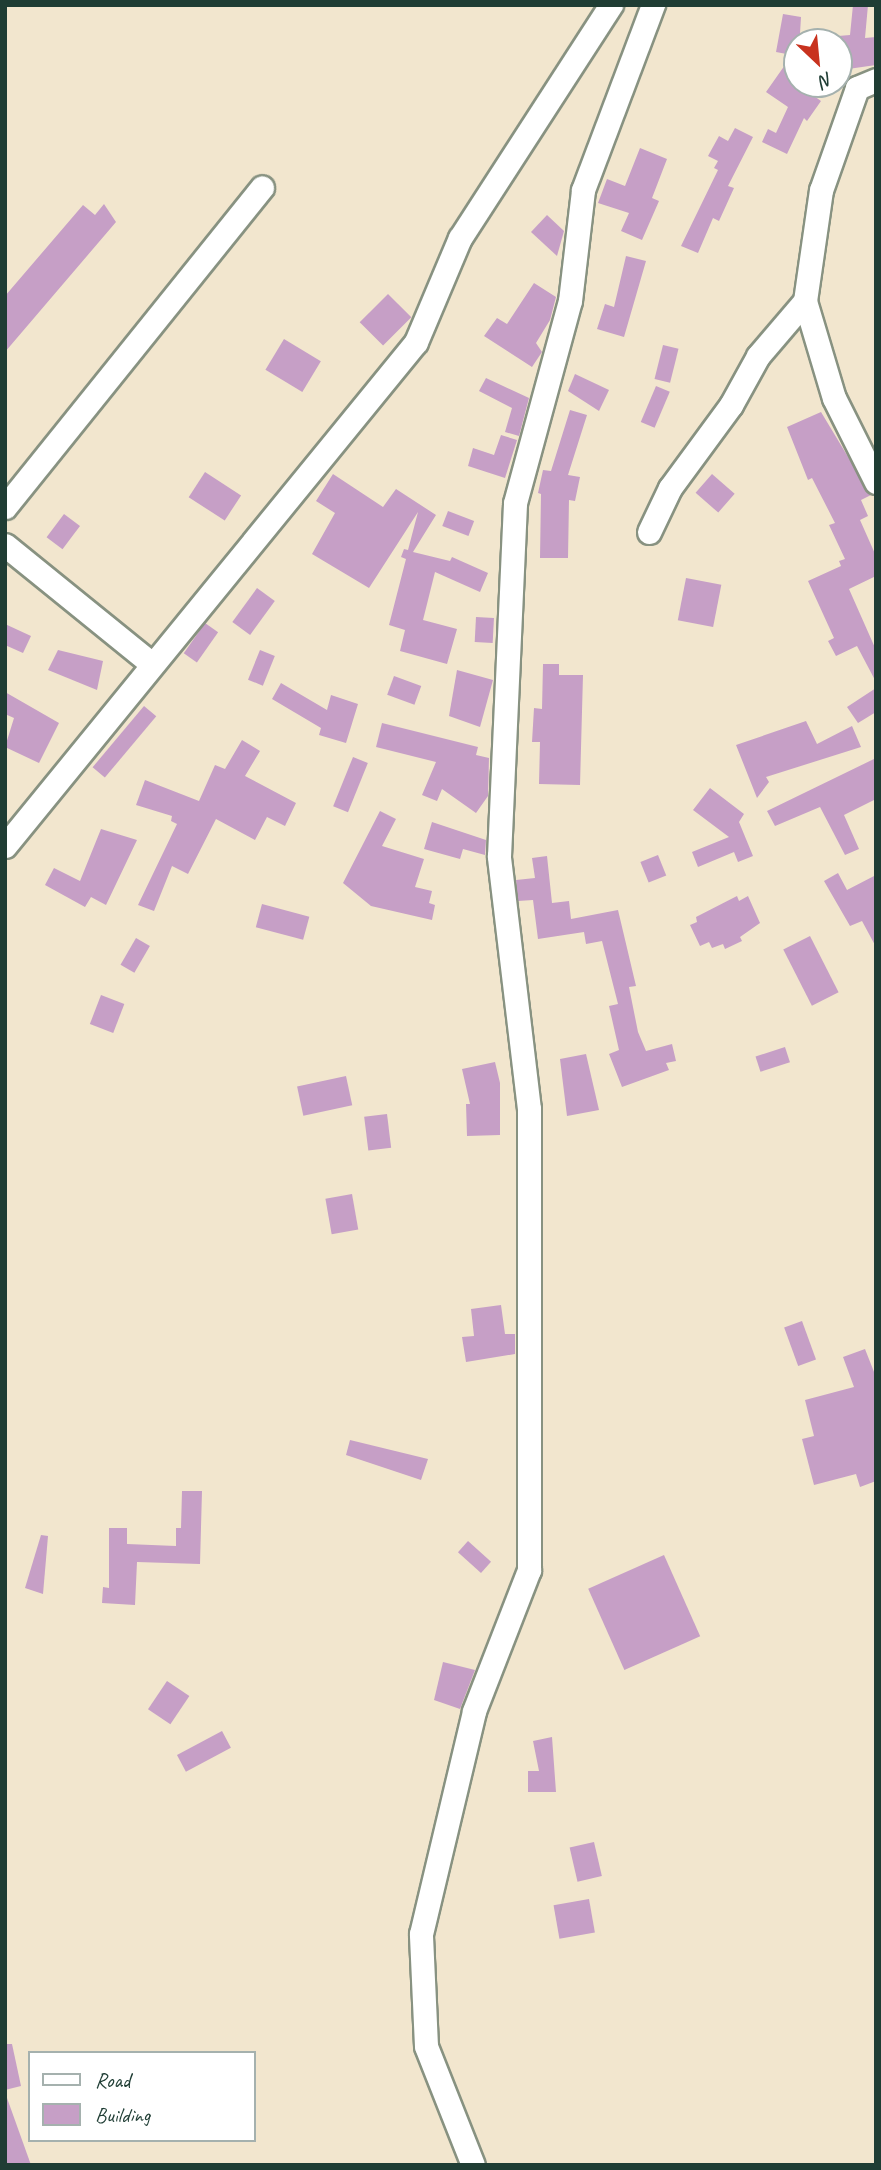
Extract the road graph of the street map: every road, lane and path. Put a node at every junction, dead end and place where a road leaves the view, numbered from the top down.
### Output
1 (611, 5) edge
2 (653, 5) edge
3 (876, 80) edge
4 (262, 187) dead end
5 (806, 301) junction
6 (876, 482) edge
7 (5, 507) edge
8 (649, 531) dead end
9 (5, 545) edge
10 (152, 664) junction
11 (5, 846) edge
12 (473, 2165) edge

1 - 10 street
2 - 12 street
3 - 5 street
4 - 7 street
5 - 6 street
5 - 8 street
9 - 10 street
10 - 11 street

